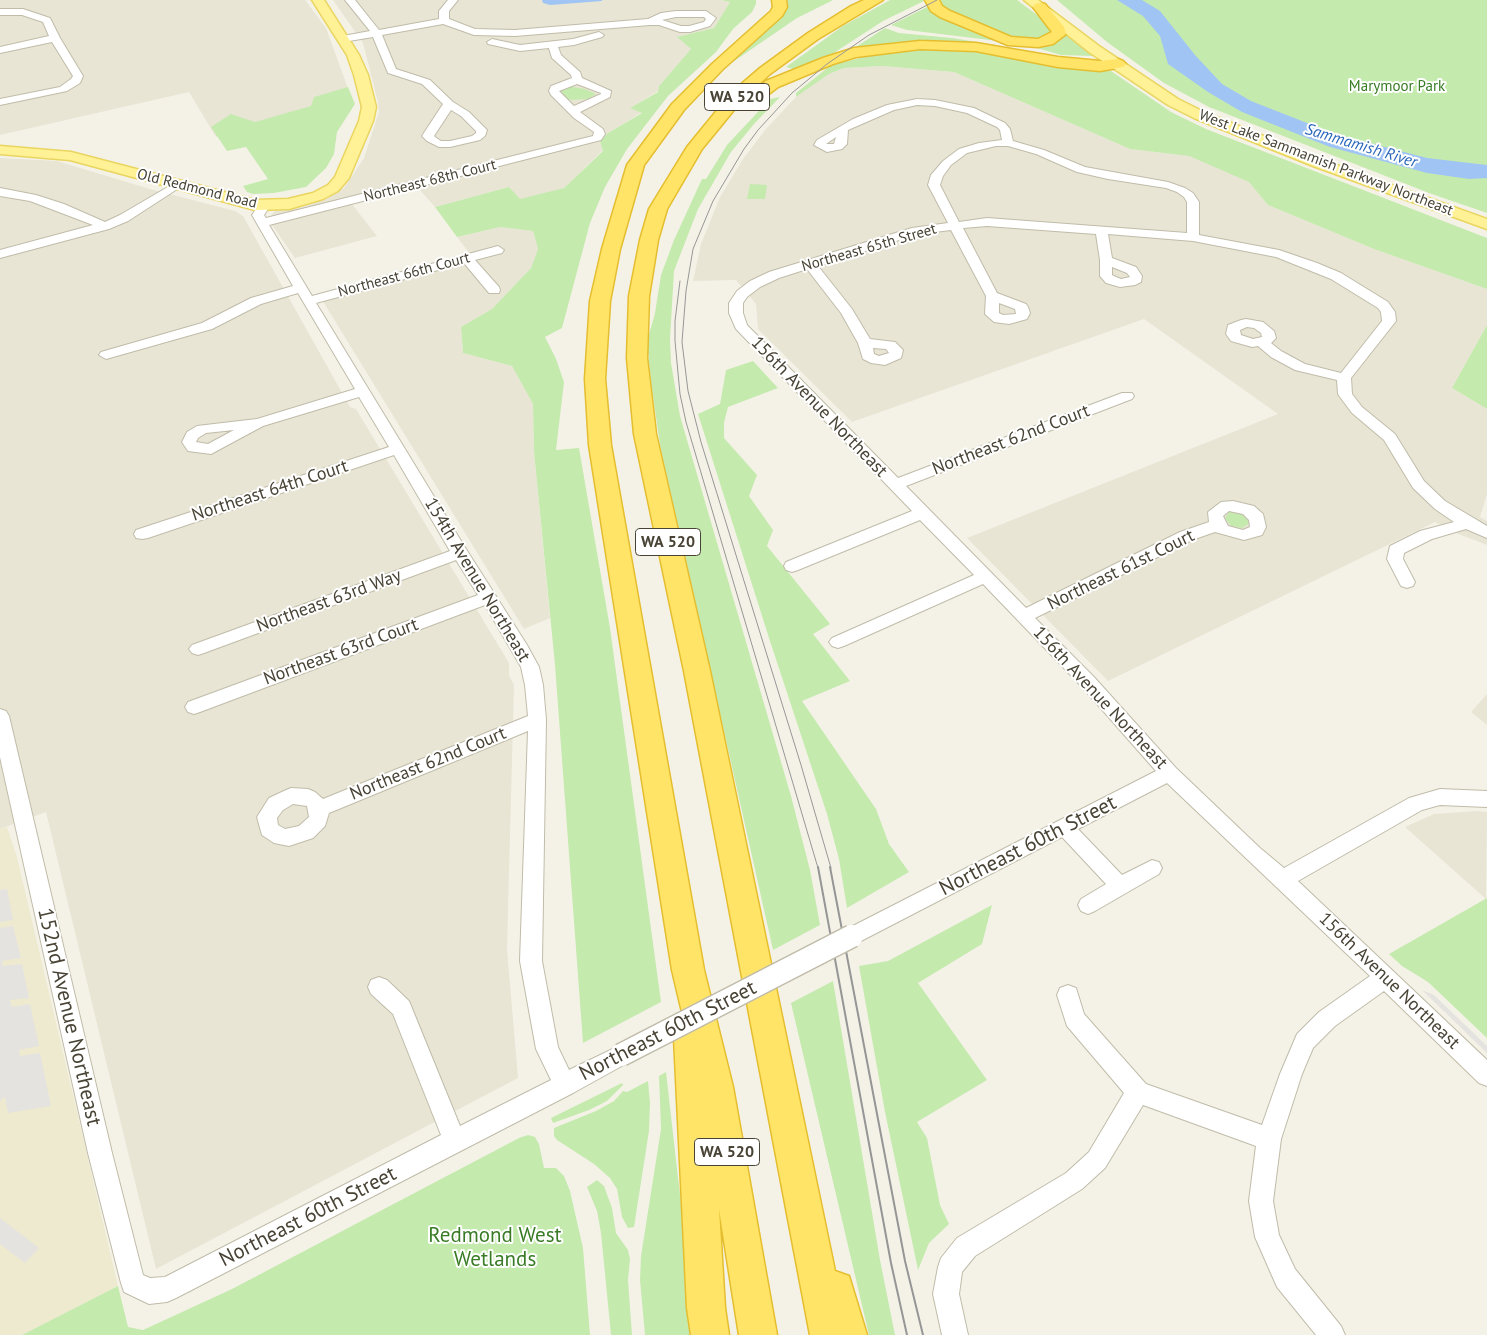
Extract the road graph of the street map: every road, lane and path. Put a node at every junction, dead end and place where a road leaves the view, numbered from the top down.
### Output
1 (318, 0) edge
2 (350, 0) edge
3 (453, 0) edge
4 (779, 0) edge
5 (848, 0) edge
6 (876, 0) edge
7 (932, 0) edge
8 (1038, 2) edge
9 (0, 12) edge
10 (444, 21) junction
11 (650, 22) junction
12 (545, 31) junction
13 (795, 31) dead end
14 (377, 34) junction
15 (599, 35) dead end
16 (992, 36) junction
17 (55, 38) junction
18 (343, 39) junction
19 (492, 42) dead end
20 (551, 45) junction
21 (0, 50) edge
22 (1118, 64) junction
23 (577, 80) junction
24 (0, 102) edge
25 (449, 104) junction
26 (573, 111) junction
27 (682, 129) dead end
28 (843, 129) dead end
29 (1008, 143) junction
30 (0, 150) edge
31 (178, 184) junction
32 (0, 192) edge
33 (264, 206) junction
34 (621, 218) junction
35 (262, 224) junction
36 (1487, 224) edge
37 (955, 225) junction
38 (105, 226) junction
39 (1102, 229) junction
40 (1193, 237) junction
41 (649, 240) junction
42 (498, 250) dead end
43 (0, 254) edge
44 (467, 258) junction
45 (1106, 260) dead end
46 (810, 264) junction
47 (494, 290) dead end
48 (305, 295) junction
49 (992, 296) dead end
50 (736, 304) joint
51 (1263, 342) dead end
52 (865, 343) dead end
53 (106, 355) dead end
54 (1344, 378) junction
55 (364, 391) junction
56 (1127, 396) dead end
57 (258, 423) dead end
58 (398, 449) junction
59 (894, 485) junction
60 (922, 513) junction
61 (1468, 523) junction
62 (1218, 525) dead end
63 (1487, 532) edge
64 (142, 534) dead end
65 (460, 552) junction
66 (792, 566) dead end
67 (983, 577) junction
68 (1407, 582) dead end
69 (489, 597) junction
70 (1024, 616) junction
71 (838, 642) dead end
72 (198, 649) dead end
73 (194, 707) dead end
74 (0, 716) edge
75 (537, 720) junction
76 (1169, 773) junction
77 (1487, 799) edge
78 (319, 809) dead end
79 (1062, 826) junction
80 (1152, 868) dead end
81 (1283, 879) junction
82 (1120, 886) junction
83 (1088, 905) dead end
84 (688, 970) junction
85 (1386, 978) junction
86 (379, 987) dead end
87 (1068, 995) dead end
88 (768, 1024) junction
89 (1487, 1075) edge
90 (564, 1085) junction
91 (1138, 1092) junction
92 (1269, 1139) junction
93 (455, 1141) junction
94 (167, 1289) joint
95 (710, 1335) edge
96 (758, 1335) edge
97 (829, 1335) edge
98 (848, 1335) edge
99 (955, 1335) edge
100 (1332, 1335) edge

1 - 18 main road, Old Redmond Road
2 - 14 street
3 - 10 street
4 - 34 highway
5 - 13 highway
6 - 41 highway, WA 520
7 - 16 highway
8 - 16 highway
8 - 22 main road, West Lake Sammamish Parkway Northeast
9 - 17 street
10 - 12 street
10 - 14 street
11 - 11 street
11 - 12 street
12 - 20 street
14 - 18 street
14 - 25 street
15 - 20 street
16 - 22 highway
17 - 21 street
17 - 24 street
18 - 33 main road, Old Redmond Road
19 - 20 street
20 - 23 street
22 - 36 main road, West Lake Sammamish Parkway Northeast
22 - 41 highway
23 - 26 street
23 - 26 street
25 - 25 street
26 - 35 street, Northeast 68th Court
27 - 34 highway, WA 520
28 - 29 street
29 - 37 street
29 - 40 street
30 - 31 main road, Old Redmond Road
31 - 33 main road, Old Redmond Road
31 - 38 street
32 - 38 street
33 - 35 street
34 - 84 highway, WA 520
35 - 48 street, 154th Avenue Northeast
37 - 39 street, Northeast 65th Street
37 - 46 street, Northeast 65th Street
37 - 49 street
38 - 43 street
39 - 40 street, Northeast 65th Street
39 - 45 street
40 - 54 street, Northeast 65th Street
41 - 88 highway, WA 520
42 - 44 street, Northeast 66th Court
44 - 47 street
44 - 48 street, Northeast 66th Court
46 - 50 street, Northeast 65th Street
46 - 52 street
48 - 53 street, Northeast 66th Court
48 - 55 street, 154th Avenue Northeast
50 - 59 street, 156th Avenue Northeast
51 - 54 street
54 - 61 street
55 - 57 street
55 - 58 street, 154th Avenue Northeast
56 - 59 street, Northeast 62nd Court
58 - 64 street, Northeast 64th Court
58 - 65 street, 154th Avenue Northeast
59 - 60 street, 156th Avenue Northeast
60 - 66 street
60 - 67 street, 156th Avenue Northeast
61 - 63 street
61 - 68 street
62 - 70 street, Northeast 61st Court
65 - 69 street, 154th Avenue Northeast
65 - 72 street, Northeast 63rd Way
67 - 70 street, 156th Avenue Northeast
67 - 71 street
69 - 73 street, Northeast 63rd Court
69 - 75 street, 154th Avenue Northeast
70 - 76 street, 156th Avenue Northeast
74 - 94 street, 152nd Avenue Northeast
75 - 78 street, Northeast 62nd Court
75 - 90 street, 154th Avenue Northeast
76 - 79 street, Northeast 60th Street
76 - 81 street, 156th Avenue Northeast
77 - 81 street
79 - 82 street
79 - 90 street, Northeast 60th Street, bridge
80 - 82 street
81 - 85 street, 156th Avenue Northeast
82 - 83 street
84 - 95 highway
84 - 96 highway, WA 520
85 - 89 street, 156th Avenue Northeast
85 - 92 street
86 - 93 street
87 - 91 street
88 - 97 highway, WA 520
88 - 98 highway
90 - 93 street, Northeast 60th Street
91 - 92 street
91 - 99 street
92 - 100 street
93 - 94 street, Northeast 60th Street

